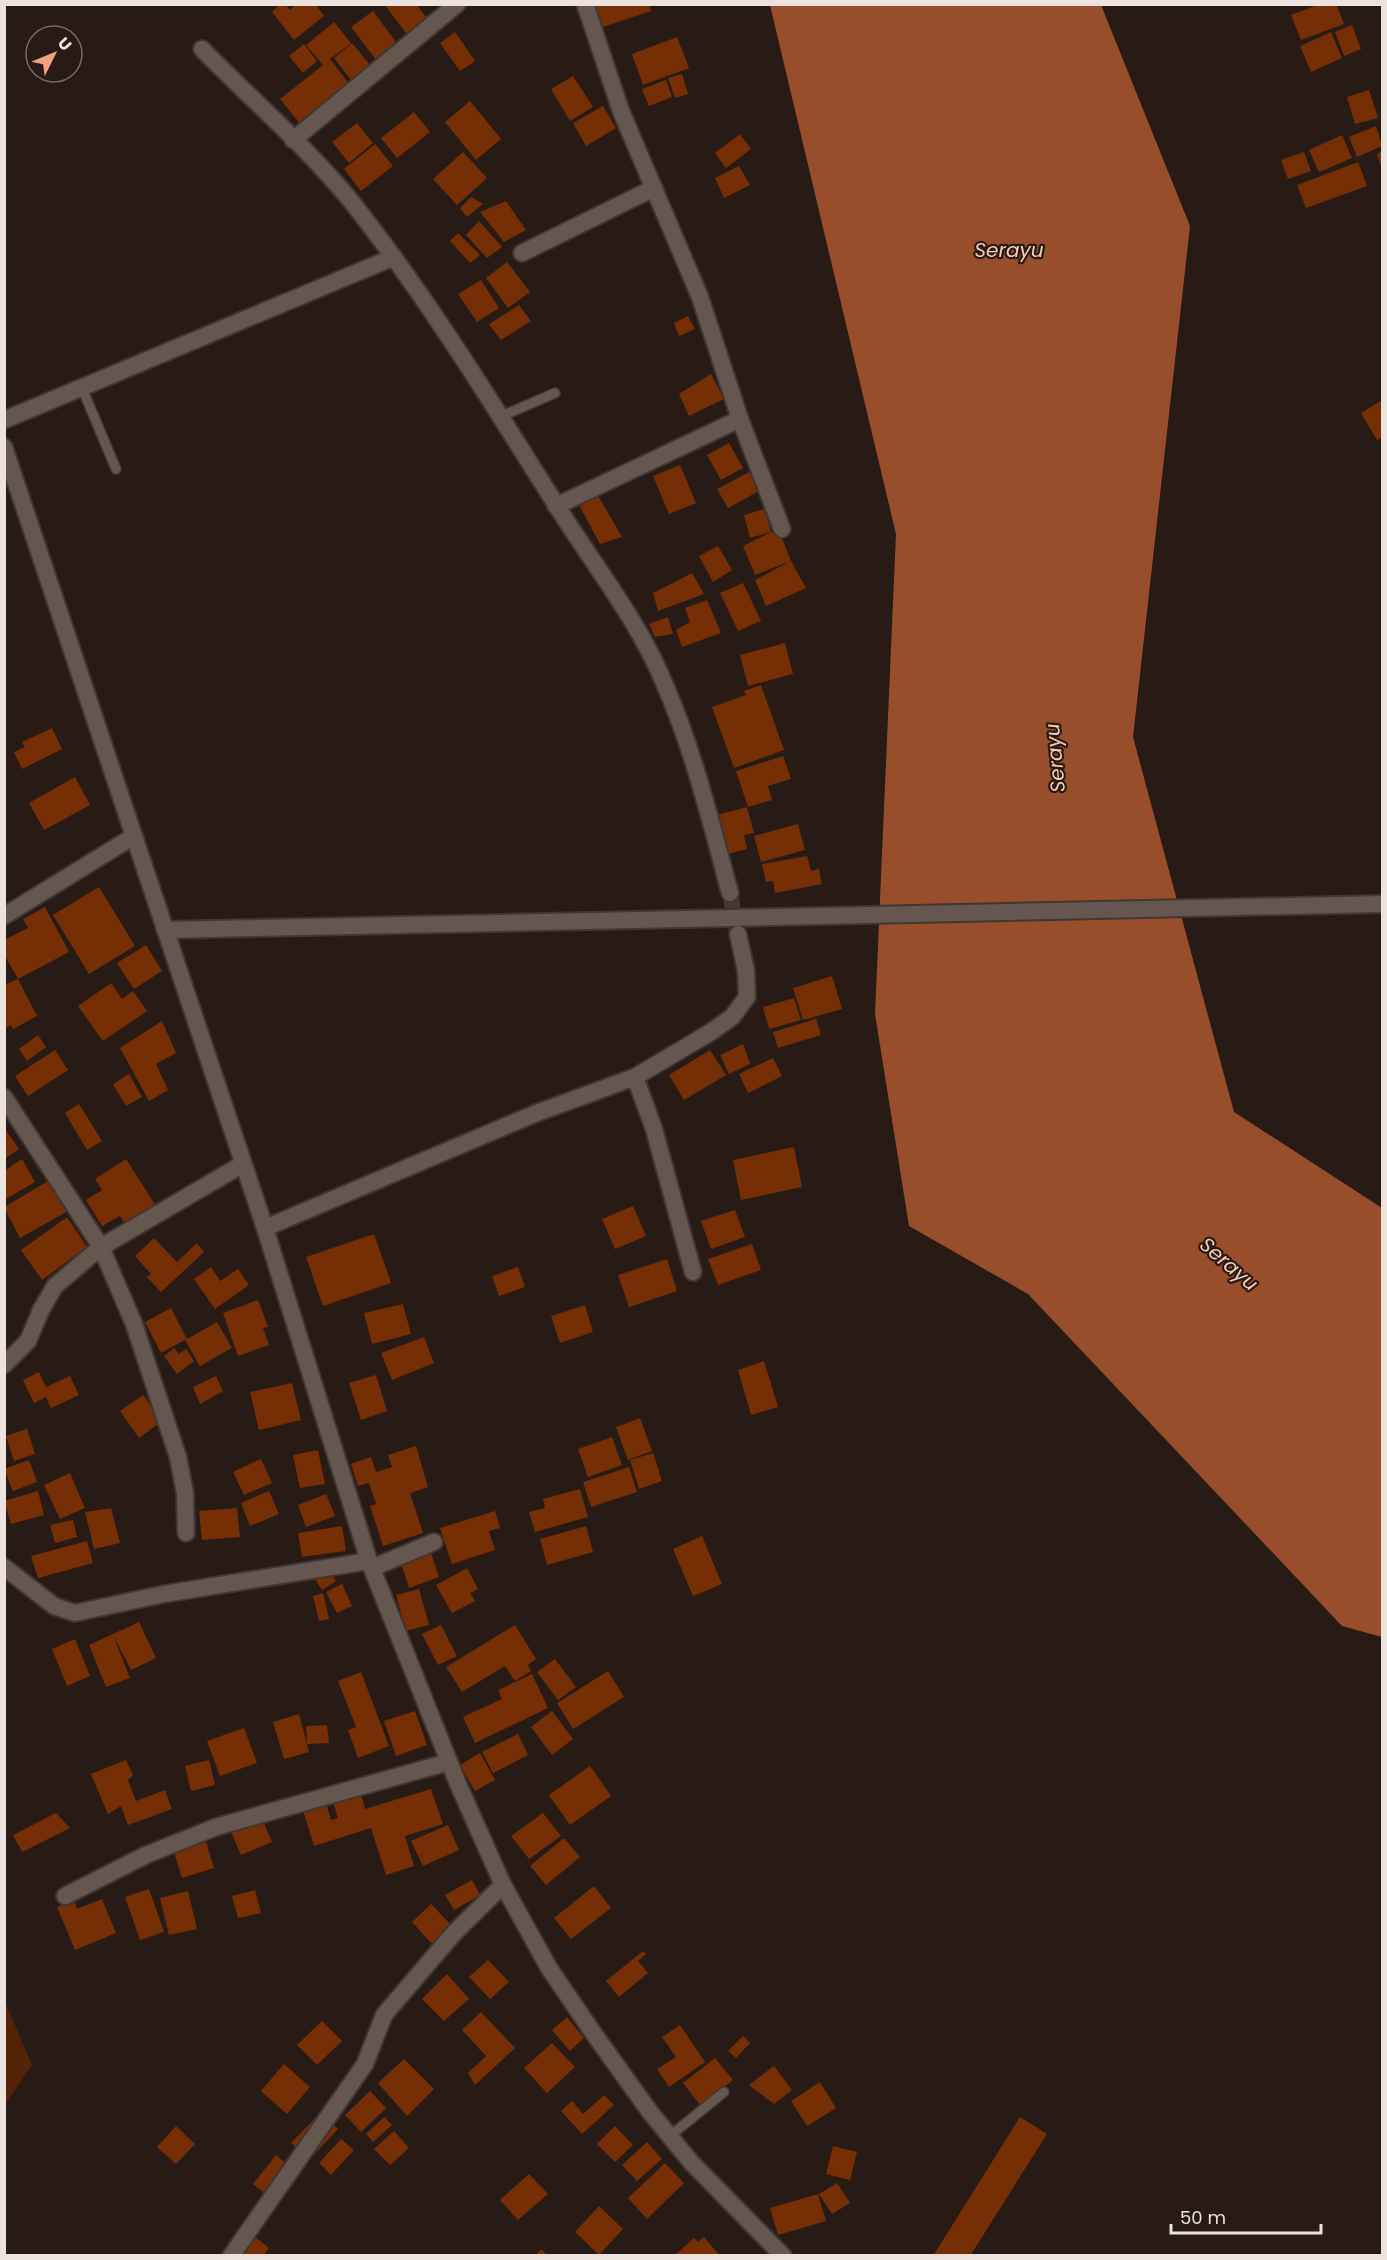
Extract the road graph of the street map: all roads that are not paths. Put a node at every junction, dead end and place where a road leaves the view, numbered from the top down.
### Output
1 (457, 4) edge
2 (585, 4) edge
3 (202, 49) dead end
4 (293, 140) junction
5 (654, 188) junction
6 (522, 253) dead end
7 (394, 257) junction
8 (82, 388) junction
9 (555, 393) dead end
10 (502, 416) junction
11 (740, 419) junction
12 (4, 420) edge
13 (4, 447) edge
14 (116, 469) dead end
15 (556, 506) junction
16 (782, 529) dead end
17 (134, 836) junction
18 (730, 893) tunnel mouth
19 (1383, 904) edge
20 (4, 916) edge
21 (165, 930) junction
22 (738, 934) tunnel mouth
23 (635, 1077) junction
24 (4, 1097) edge
25 (243, 1164) junction
26 (265, 1228) junction
27 (101, 1247) junction
28 (693, 1272) dead end
29 (4, 1365) edge
30 (186, 1533) dead end
31 (434, 1542) dead end
32 (371, 1564) junction
33 (4, 1567) edge
34 (449, 1762) junction
35 (502, 1885) junction
36 (65, 1896) dead end
37 (724, 2092) dead end
38 (670, 2136) junction
39 (231, 2256) edge
40 (783, 2256) edge

1 - 4 street
2 - 5 street
3 - 4 street
4 - 7 street
5 - 6 street
5 - 11 street
7 - 8 street
7 - 10 street
8 - 12 street
8 - 14 lane
9 - 10 lane
10 - 15 street
11 - 15 street
11 - 16 street
13 - 17 street
15 - 18 street
17 - 20 street
17 - 21 street
19 - 21 street
21 - 25 street
22 - 23 street
23 - 26 street
23 - 28 street
24 - 27 street
25 - 26 street
25 - 27 street
26 - 32 street
27 - 29 street
27 - 30 street
31 - 32 street
32 - 33 street
32 - 34 street
34 - 35 street
34 - 36 street
35 - 38 street
35 - 39 street
37 - 38 lane
38 - 40 street

